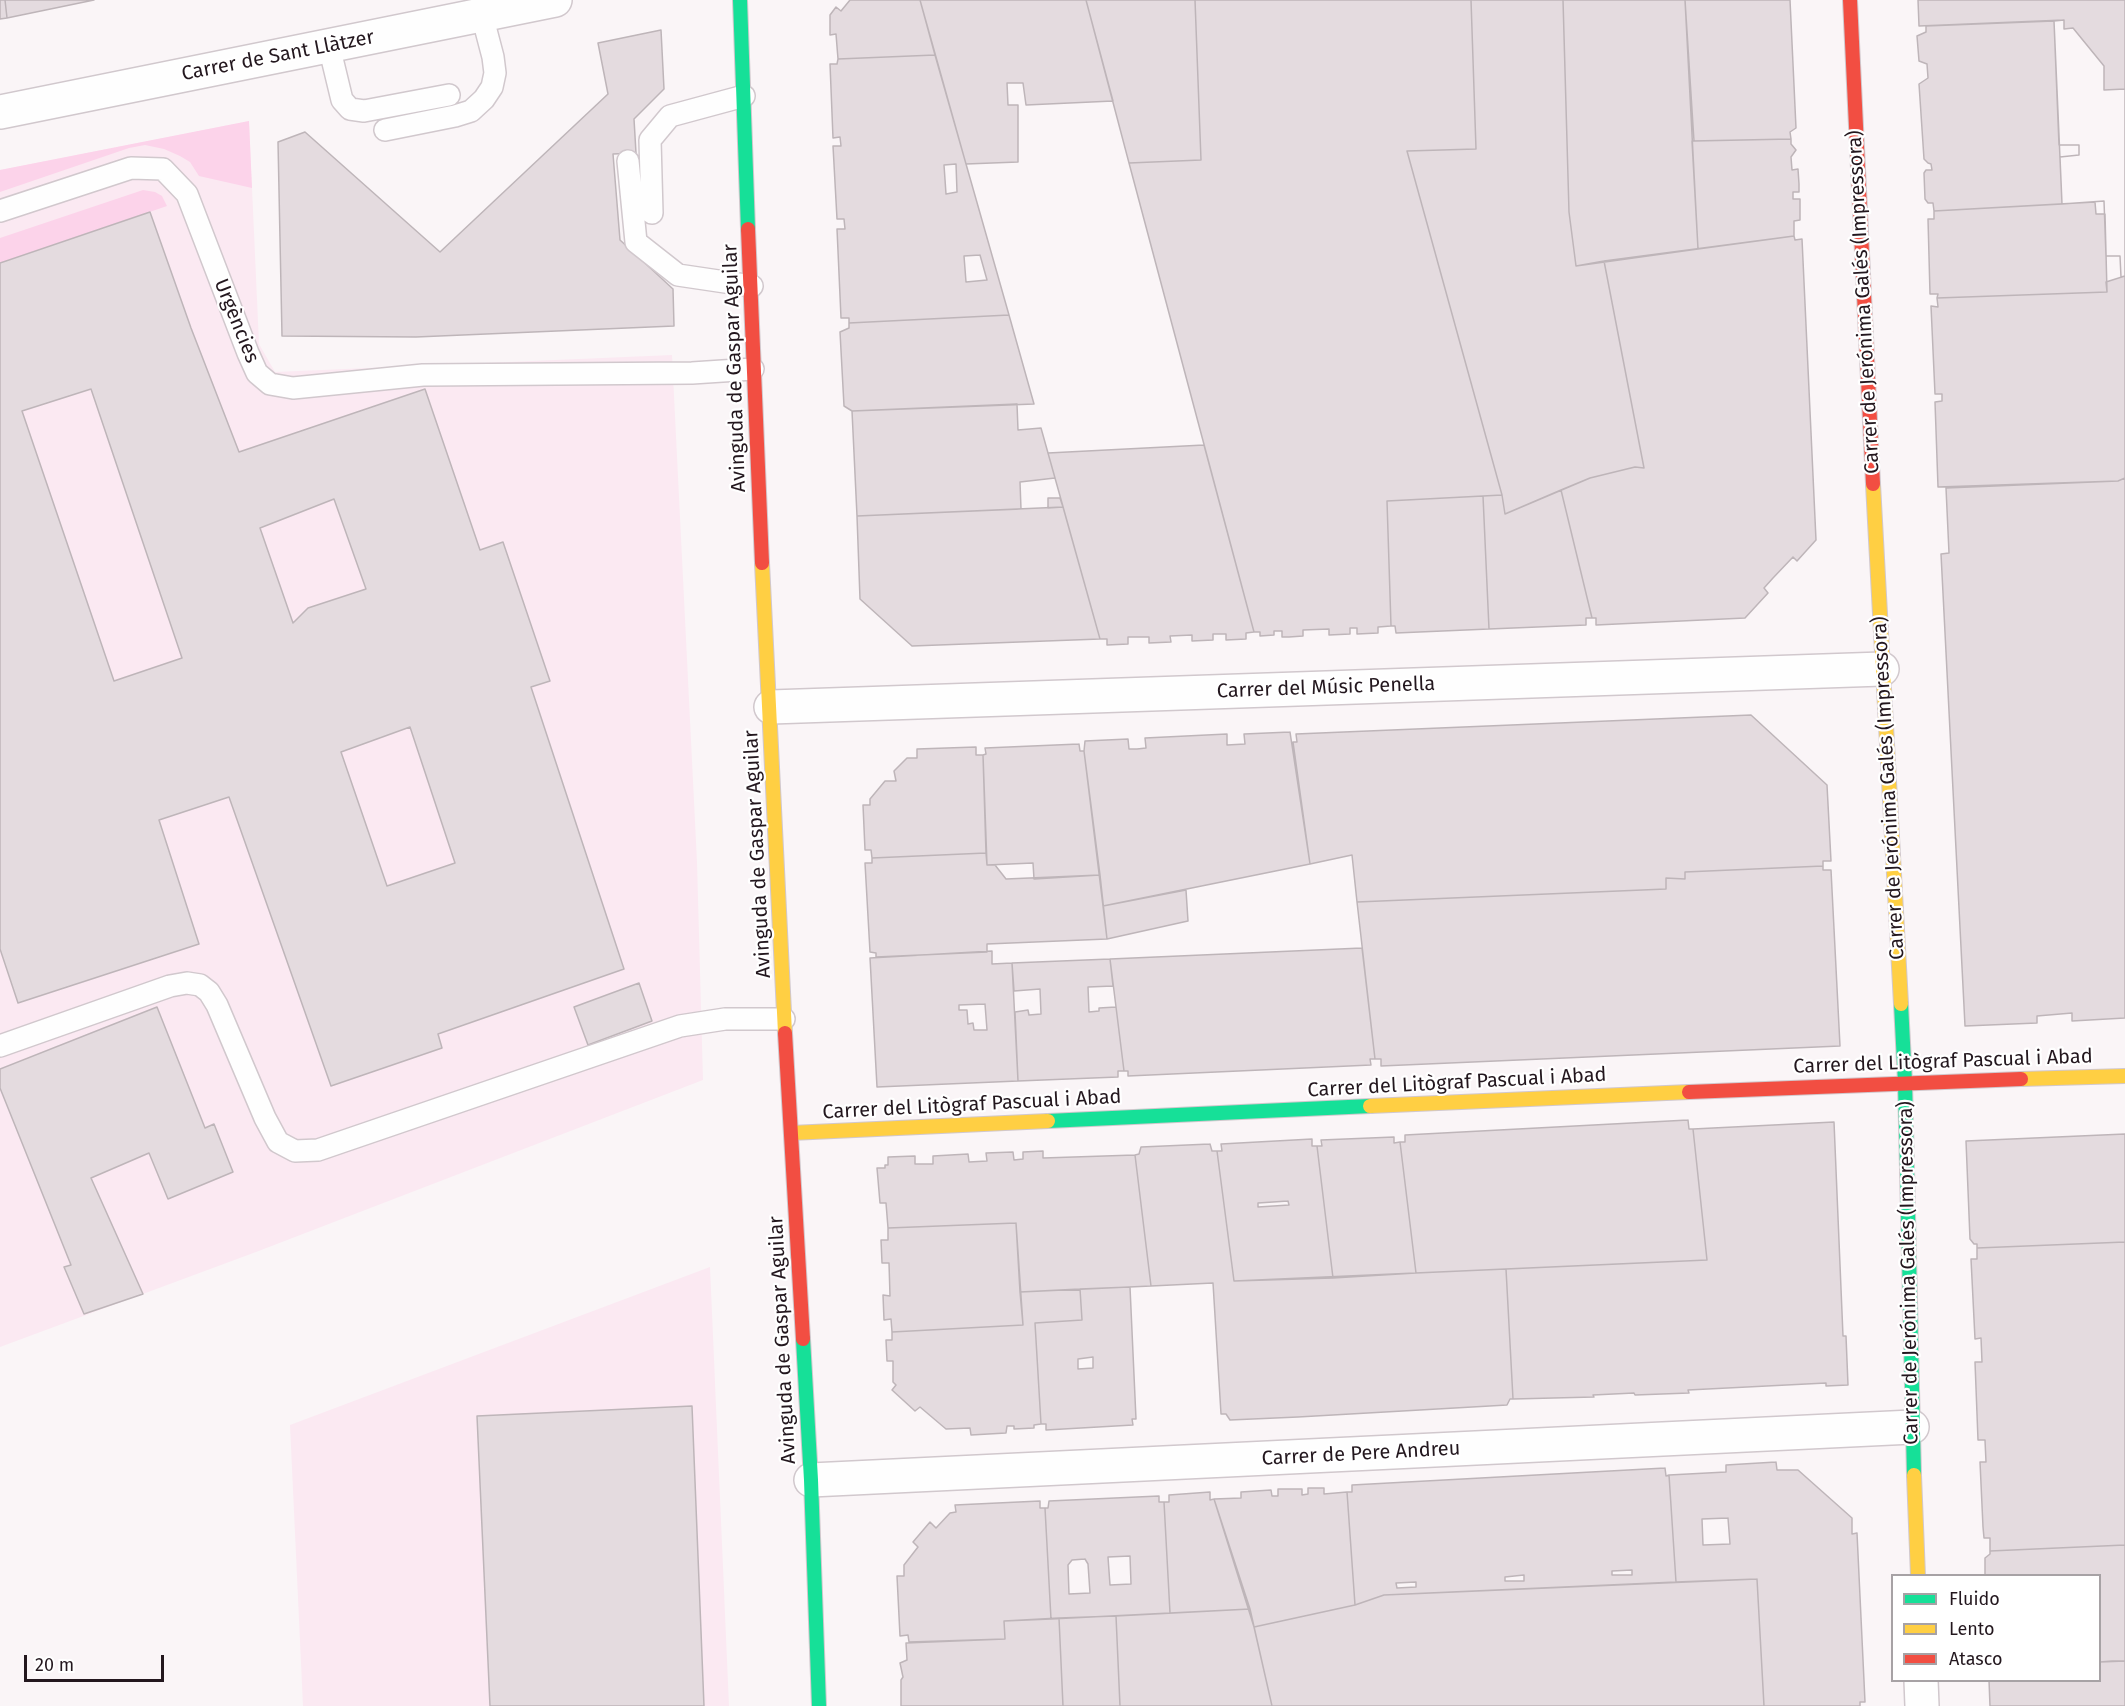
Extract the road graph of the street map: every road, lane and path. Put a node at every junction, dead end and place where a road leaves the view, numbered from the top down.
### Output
1 (555, 0) edge
2 (740, 0) edge
3 (1850, 0) edge
4 (482, 15) junction
5 (329, 45) junction
6 (449, 95) dead end
7 (744, 96) junction
8 (0, 112) edge
9 (385, 129) dead end
10 (628, 161) dead end
11 (0, 211) edge
12 (652, 213) dead end
13 (752, 286) junction
14 (753, 369) junction
15 (1882, 669) junction
16 (771, 707) junction
17 (784, 1019) junction
18 (0, 1046) edge
19 (2125, 1076) edge
20 (1905, 1082) junction
21 (791, 1133) junction
22 (1912, 1427) junction
23 (811, 1480) junction
24 (1918, 1574) edge
25 (1922, 1682) edge
26 (819, 1706) edge
27 (1922, 1706) edge

1 - 4 street, Carrer de Sant Llàtzer
2 - 7 street, Avinguda de Gaspar Aguilar
3 - 15 street, Carrer de Jerónima Galés (Impressora)
4 - 5 street, Carrer de Sant Llàtzer
4 - 9 lane
5 - 6 lane
5 - 8 street, Carrer de Sant Llàtzer
7 - 12 lane
7 - 13 street, Avinguda de Gaspar Aguilar
10 - 13 lane
11 - 14 lane, Urgències
13 - 14 street, Avinguda de Gaspar Aguilar
14 - 16 street, Avinguda de Gaspar Aguilar
15 - 16 street, Carrer del Músic Penella
15 - 20 street, Carrer de Jerónima Galés (Impressora)
16 - 17 street, Avinguda de Gaspar Aguilar
17 - 18 lane
17 - 21 street, Avinguda de Gaspar Aguilar
19 - 20 street, Carrer del Litògraf Pascual i Abad
20 - 21 street, Carrer del Litògraf Pascual i Abad
20 - 22 street, Carrer de Jerónima Galés (Impressora)
21 - 23 street, Avinguda de Gaspar Aguilar
22 - 23 street, Carrer de Pere Andreu
22 - 24 street, Carrer de Jerónima Galés (Impressora)
23 - 26 street, Avinguda de Gaspar Aguilar
25 - 27 street

